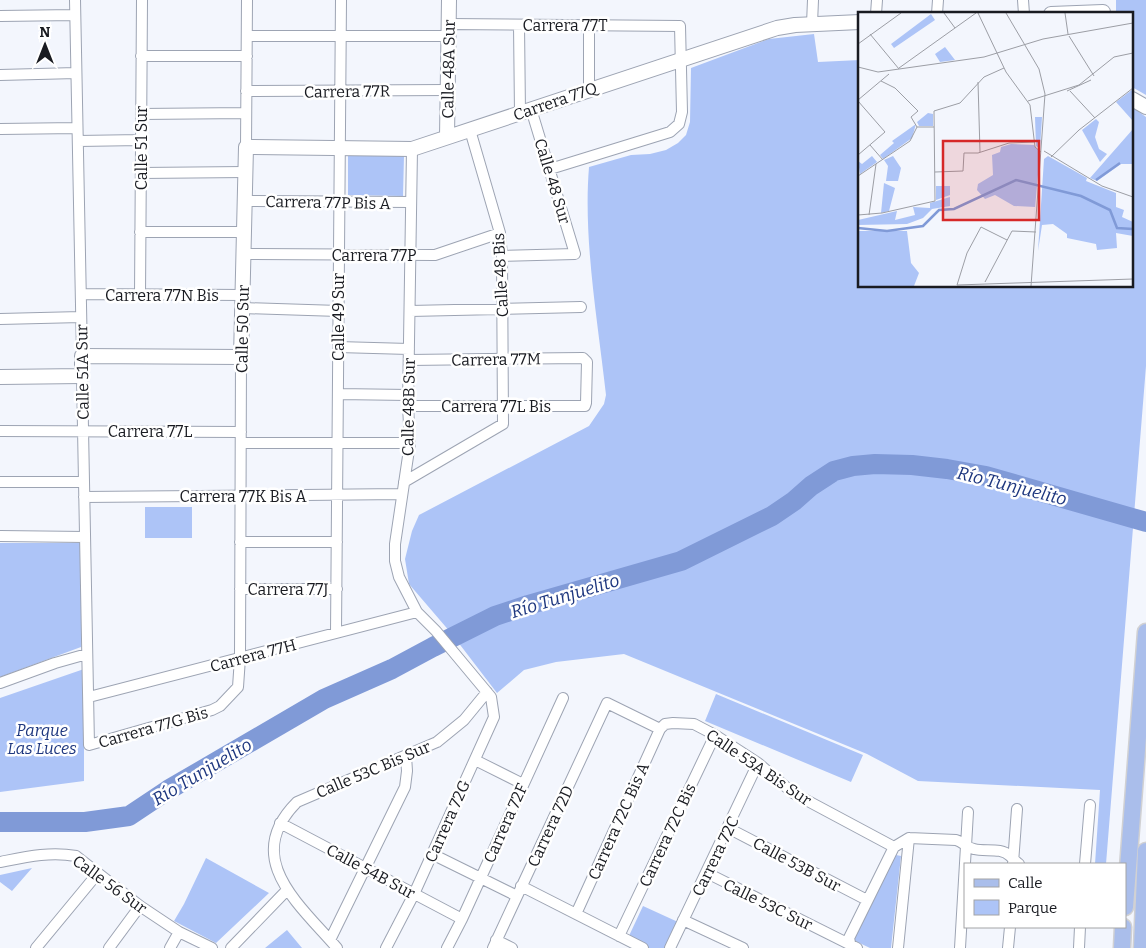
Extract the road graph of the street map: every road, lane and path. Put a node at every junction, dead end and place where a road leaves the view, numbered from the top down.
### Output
1 (75, 0) edge
2 (142, 0) edge
3 (247, 0) edge
4 (341, 0) edge
5 (449, 0) edge
6 (813, 0) edge
7 (1103, 8) edge
8 (1068, 12) edge
9 (75, 15) junction
10 (0, 16) edge
11 (858, 22) edge
12 (812, 24) junction
13 (519, 25) junction
14 (589, 25) junction
15 (449, 30) junction
16 (247, 36) junction
17 (340, 37) junction
18 (141, 56) junction
19 (247, 56) junction
20 (681, 59) junction
21 (76, 73) junction
22 (0, 75) edge
23 (448, 90) junction
24 (589, 90) junction
25 (246, 91) junction
26 (340, 91) junction
27 (526, 111) junction
28 (246, 112) junction
29 (141, 114) junction
30 (77, 128) junction
31 (0, 129) edge
32 (470, 130) junction
33 (447, 138) junction
34 (141, 140) junction
35 (78, 142) junction
36 (246, 147) junction
37 (339, 148) junction
38 (412, 149) junction
39 (550, 168) junction
40 (246, 172) junction
41 (141, 173) junction
42 (245, 201) junction
43 (339, 202) junction
44 (411, 202) junction
45 (140, 232) junction
46 (244, 232) junction
47 (500, 233) junction
48 (244, 254) junction
49 (339, 254) junction
50 (410, 255) junction
51 (502, 256) junction
52 (81, 294) junction
53 (140, 296) junction
54 (242, 302) junction
55 (581, 307) dead end
56 (502, 309) junction
57 (338, 311) junction
58 (410, 311) junction
59 (81, 317) junction
60 (0, 319) edge
61 (338, 347) junction
62 (409, 348) junction
63 (82, 356) junction
64 (241, 357) junction
65 (503, 359) junction
66 (409, 360) junction
67 (82, 376) junction
68 (0, 377) edge
69 (338, 394) junction
70 (408, 395) junction
71 (408, 406) junction
72 (503, 406) junction
73 (585, 406) joint
74 (0, 431) edge
75 (83, 431) junction
76 (241, 437) junction
77 (338, 444) junction
78 (410, 444) junction
79 (0, 482) edge
80 (84, 482) junction
81 (404, 482) junction
82 (402, 494) junction
83 (337, 495) junction
84 (240, 496) junction
85 (84, 497) junction
86 (0, 536) edge
87 (85, 537) junction
88 (240, 542) junction
89 (337, 542) junction
90 (240, 588) junction
91 (337, 588) junction
92 (417, 612) junction
93 (1146, 632) edge
94 (336, 633) junction
95 (87, 654) junction
96 (240, 658) junction
97 (0, 683) edge
98 (487, 692) junction
99 (89, 697) junction
100 (563, 698) dead end
101 (660, 729) junction
102 (715, 735) junction
103 (89, 745) joint
104 (406, 756) junction
105 (475, 760) junction
106 (758, 763) junction
107 (523, 784) junction
108 (1090, 805) dead end
109 (1017, 810) dead end
110 (968, 812) dead end
111 (280, 823) junction
112 (728, 828) junction
113 (909, 838) junction
114 (966, 846) junction
115 (894, 847) junction
116 (1146, 851) edge
117 (432, 854) junction
118 (0, 862) edge
119 (965, 863) edge
120 (1015, 863) edge
121 (1085, 863) edge
122 (365, 868) junction
123 (98, 873) junction
124 (707, 873) junction
125 (481, 878) junction
126 (964, 880) edge
127 (287, 890) junction
128 (519, 891) junction
129 (1126, 893) edge
130 (414, 894) junction
131 (867, 900) junction
132 (140, 906) junction
133 (576, 914) junction
134 (462, 919) junction
135 (683, 920) junction
136 (1010, 928) edge
137 (1080, 928) edge
138 (1123, 928) edge
139 (179, 932) junction
140 (619, 936) junction
141 (330, 940) junction
142 (494, 944) edge
143 (852, 947) edge
144 (36, 948) edge
145 (109, 948) edge
146 (170, 948) edge
147 (212, 948) edge
148 (231, 948) edge
149 (337, 948) edge
150 (386, 948) edge
151 (447, 948) edge
152 (512, 948) edge
153 (644, 948) edge
154 (670, 948) edge
155 (743, 948) edge
156 (898, 948) edge
157 (960, 948) edge
158 (1008, 948) edge
159 (1079, 948) edge
160 (1122, 948) edge
161 (1142, 948) edge

1 - 9 street, Calle 51A Sur
2 - 18 street, Calle 51 Sur
3 - 16 street, Calle 50 Sur
4 - 17 street, Calle 49 Sur
5 - 15 street, Calle 48A Sur
6 - 12 street
7 - 8 street
9 - 10 street
9 - 21 street, Calle 51A Sur
11 - 12 street, Carrera 77Q
12 - 20 street, Carrera 77Q
13 - 14 street, Carrera 77T
13 - 15 street, Carrera 77T
13 - 27 street, Calle 48 Sur
14 - 20 street, Carrera 77T
14 - 24 street
15 - 17 street, Carrera 77T
15 - 23 street, Calle 48A Sur
16 - 17 street, Carrera 77T
16 - 19 street, Calle 50 Sur
17 - 26 street, Calle 49 Sur
18 - 19 street
18 - 29 street, Calle 51 Sur
19 - 25 street, Calle 50 Sur
20 - 24 street, Carrera 77Q
20 - 39 street
21 - 22 street
21 - 30 street, Calle 51A Sur
23 - 26 street, Carrera 77R
23 - 33 street, Calle 48A Sur
24 - 27 street, Carrera 77Q
25 - 26 street, Carrera 77R
25 - 28 street, Calle 50 Sur
26 - 37 street, Calle 49 Sur
27 - 32 street, Carrera 77Q
27 - 39 street, Calle 48 Sur
28 - 29 street
28 - 36 street, Calle 50 Sur
29 - 34 street, Calle 51 Sur
30 - 31 street
30 - 35 street, Calle 51A Sur
32 - 33 street, Carrera 77Q
32 - 47 street, Calle 48 Bis
33 - 38 street, Carrera 77Q
34 - 35 street
34 - 41 street, Calle 51 Sur
35 - 52 street, Calle 51A Sur
36 - 37 street, Carrera 77Q
36 - 40 street, Calle 50 Sur
37 - 38 street, Carrera 77Q
37 - 43 street, Calle 49 Sur
38 - 44 street, Calle 48B Sur
39 - 51 street, Calle 48 Sur
40 - 41 street
40 - 42 street, Calle 50 Sur
41 - 45 street, Calle 51 Sur
42 - 43 street, Carrera 77P Bis A
42 - 46 street, Calle 50 Sur
43 - 44 street, Carrera 77P Bis A
43 - 49 street, Calle 49 Sur
44 - 50 street, Calle 48B Sur
45 - 46 street
45 - 53 street, Calle 51 Sur
46 - 48 street, Calle 50 Sur
47 - 50 street, Carrera 77P
47 - 51 street, Calle 48 Bis
48 - 49 street, Carrera 77P
48 - 54 street, Calle 50 Sur
49 - 50 street, Carrera 77P
49 - 57 street, Calle 49 Sur
50 - 58 street, Calle 48B Sur
51 - 56 street, Calle 48 Bis
52 - 53 street, Carrera 77N Bis
52 - 59 street, Calle 51A Sur
53 - 54 street, Carrera 77N Bis
54 - 57 street, Carrera 77N Bis
54 - 64 street, Calle 50 Sur
55 - 56 street
56 - 58 street
56 - 65 street, Calle 48 Bis
57 - 61 street, Calle 49 Sur
58 - 62 street, Calle 48B Sur
59 - 60 street
59 - 63 street, Calle 51A Sur
61 - 62 street
61 - 69 street, Calle 49 Sur
62 - 66 street, Calle 48B Sur
63 - 64 street
63 - 67 street, Calle 51A Sur
64 - 76 street, Calle 50 Sur
65 - 66 street, Carrera 77M
65 - 72 street, Calle 48 Bis
65 - 73 street, Carrera 77M
66 - 70 street, Calle 48B Sur
67 - 68 street
67 - 75 street, Calle 51A Sur
69 - 70 street
69 - 77 street, Calle 49 Sur
70 - 71 street, Calle 48B Sur
71 - 72 street, Carrera 77L Bis
71 - 78 street, Calle 48B Sur
72 - 73 street, Carrera 77L Bis
72 - 81 street, Calle 48 Bis
74 - 75 street, Carrera 77L
75 - 76 street, Carrera 77L
75 - 80 street, Calle 51A Sur
76 - 77 street, Carrera 77L
76 - 84 street, Calle 50 Sur
77 - 78 street, Carrera 77L
77 - 83 street, Calle 49 Sur
78 - 81 street, Calle 48B Sur
79 - 80 street
80 - 85 street, Calle 51A Sur
81 - 82 street, Calle 48B Sur
82 - 83 street, Carrera 77K Bis A
82 - 92 street, Calle 48B Sur
83 - 84 street, Carrera 77K Bis A
83 - 89 street, Calle 49 Sur
84 - 85 street, Carrera 77K Bis A
84 - 88 street, Calle 50 Sur
85 - 87 street, Calle 51A Sur
86 - 87 street
87 - 95 street, Calle 51A Sur
88 - 89 street
88 - 90 street, Calle 50 Sur
89 - 91 street, Calle 49 Sur
90 - 91 street, Carrera 77J
90 - 96 street, Calle 50 Sur
91 - 94 street, Calle 49 Sur
92 - 94 street, Carrera 77H
92 - 98 street, Calle 48B Sur
93 - 129 main road
94 - 96 street, Carrera 77H
95 - 97 street
95 - 99 street, Calle 51A Sur
96 - 99 street, Carrera 77H
96 - 103 street, Carrera 77G Bis
98 - 104 street, Calle 53C Bis Sur
98 - 105 street, Carrera 72G
99 - 103 street, Calle 51A Sur
100 - 107 street, Carrera 72F
101 - 102 street, Calle 53A Bis Sur
101 - 128 street, Carrera 72D
101 - 133 street, Carrera 72C Bis A
102 - 106 street, Calle 53A Bis Sur
102 - 140 street, Carrera 72C Bis
104 - 111 street, Calle 53C Bis Sur
104 - 122 street
105 - 107 street
105 - 117 street, Carrera 72G
106 - 112 street, Carrera 72C
106 - 115 street, Calle 53A Bis Sur
107 - 125 street, Carrera 72F
108 - 121 street
109 - 120 street
110 - 114 street
111 - 122 street, Calle 54B Sur
111 - 127 street
112 - 124 street, Carrera 72C
112 - 131 street, Calle 53B Sur
113 - 114 street
113 - 115 street
113 - 156 street
114 - 119 street
114 - 120 street
115 - 131 street
116 - 161 main road
117 - 125 street
117 - 130 street, Carrera 72G
118 - 123 street, Calle 56 Sur
122 - 130 street, Calle 54B Sur
122 - 141 street
123 - 132 street, Calle 56 Sur
123 - 144 street
124 - 135 street, Carrera 72C
124 - 143 street, Calle 53C Sur
125 - 128 street
125 - 134 street, Carrera 72F
126 - 157 street
127 - 141 street
127 - 148 street
128 - 133 street
128 - 142 street, Carrera 72D
130 - 134 street, Calle 54B Sur
130 - 150 street, Carrera 72G
131 - 143 street
132 - 139 street, Calle 56 Sur
132 - 145 street
133 - 140 street
134 - 151 street, Carrera 72F
135 - 154 street, Carrera 72C
135 - 155 street
136 - 158 street
137 - 159 street
138 - 160 main road
139 - 146 street
139 - 147 street, Calle 56 Sur
140 - 153 street
141 - 149 street
142 - 152 street

